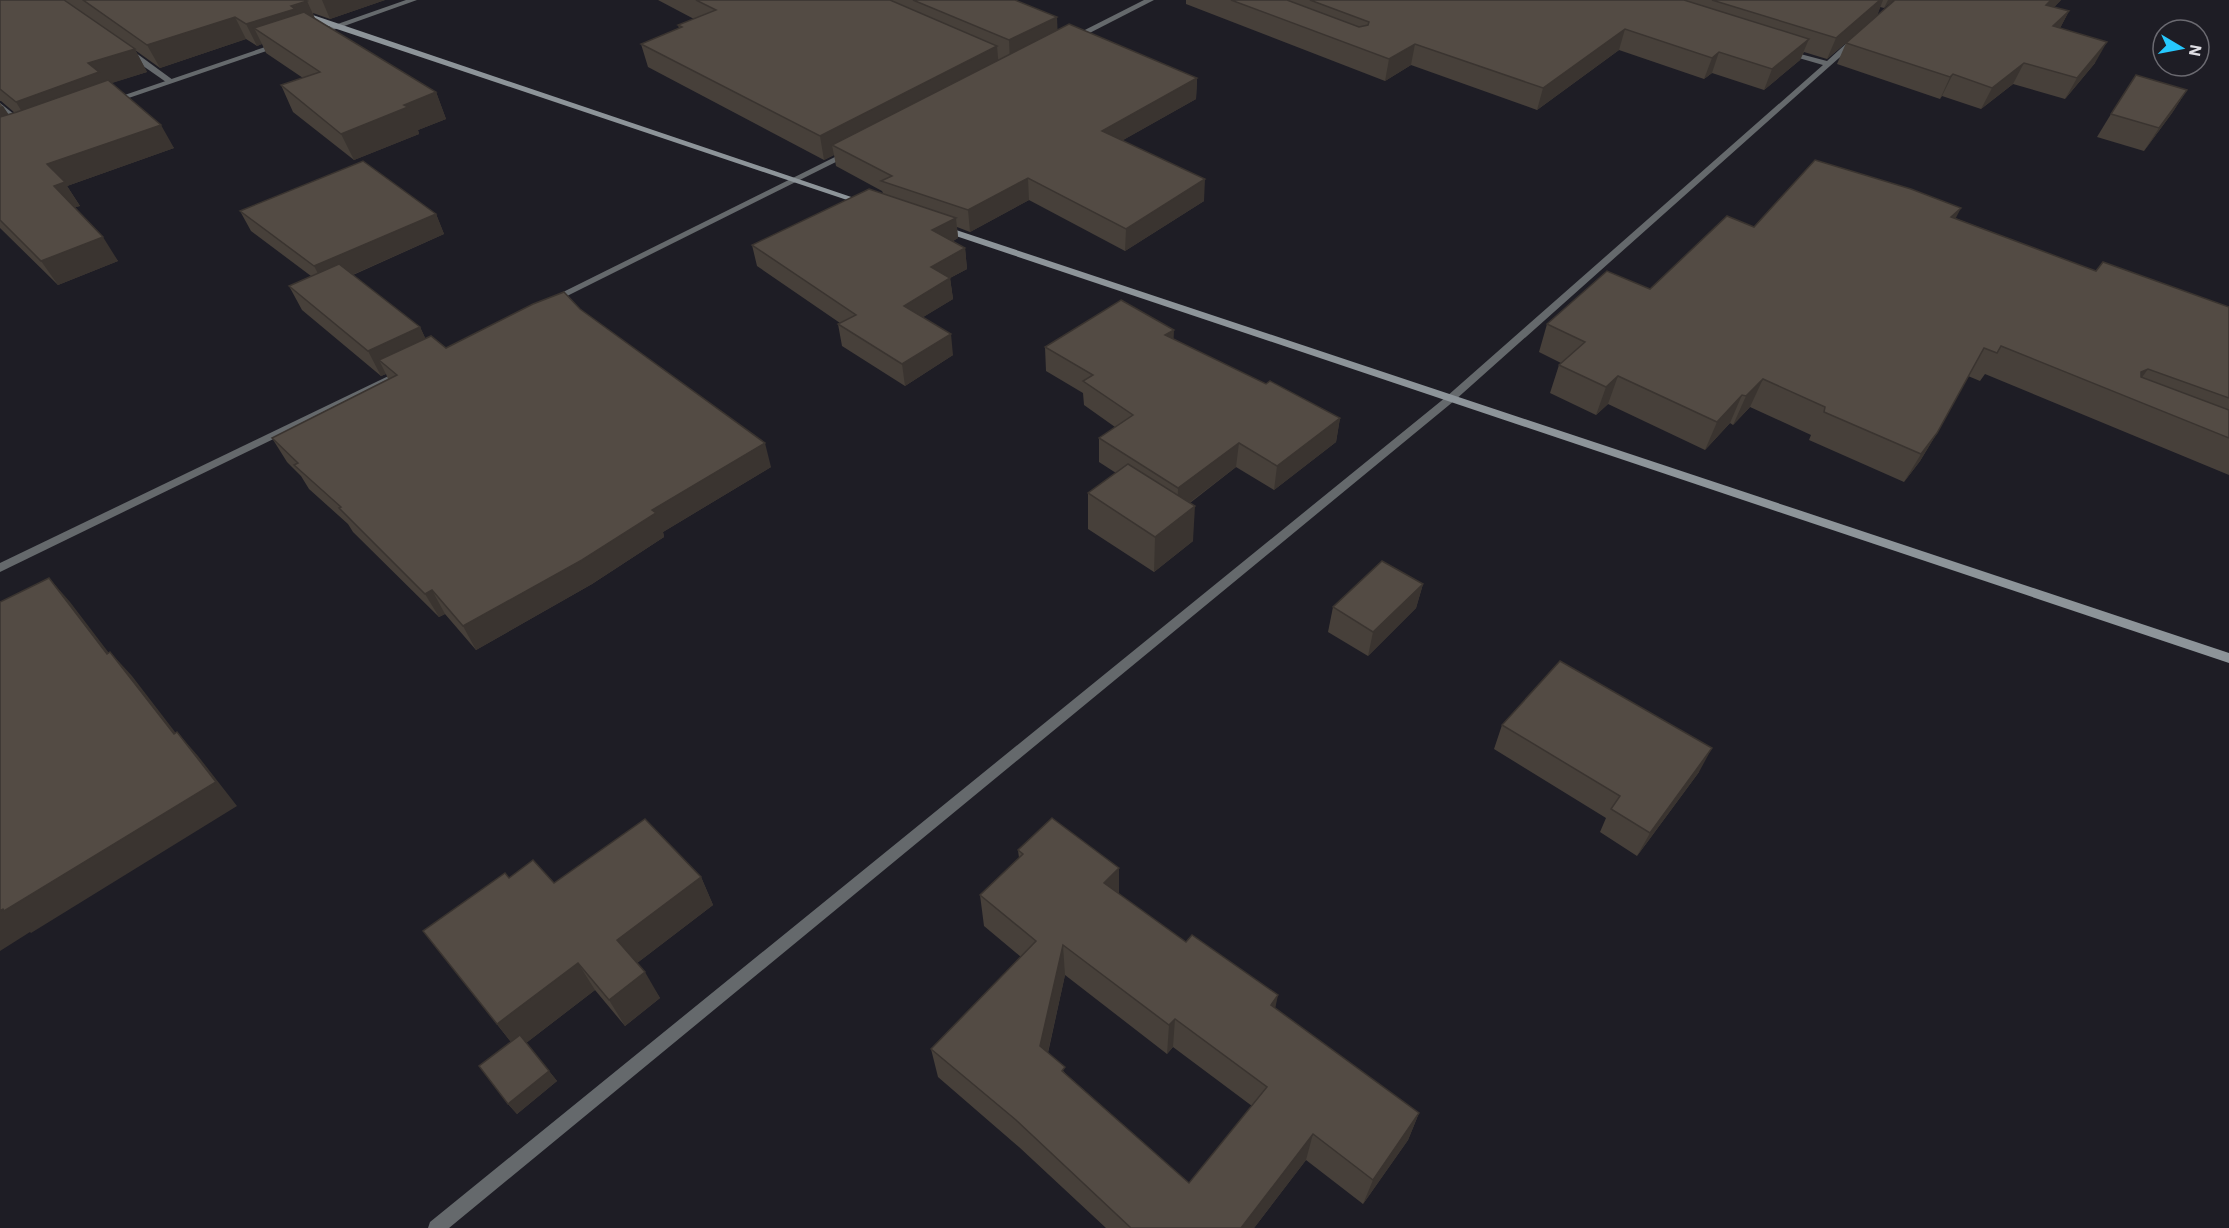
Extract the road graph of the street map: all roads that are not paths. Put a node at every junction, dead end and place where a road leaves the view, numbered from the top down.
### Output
1 (413, 0) edge
2 (1150, 0) edge
3 (293, 11) edge
4 (338, 26) junction
5 (1060, 35) edge
6 (1861, 36) edge
7 (304, 37) edge
8 (1071, 39) junction
9 (293, 41) edge
10 (1061, 44) edge
11 (121, 47) edge
12 (1782, 50) edge
13 (1827, 64) junction
14 (169, 80) junction
15 (104, 104) edge
16 (0, 105) edge
17 (19, 134) edge
18 (862, 147) edge
19 (798, 180) junction
20 (877, 207) edge
21 (933, 226) edge
22 (539, 306) edge
23 (410, 369) edge
24 (1450, 399) junction
25 (0, 568) edge
26 (2229, 658) edge
27 (436, 1228) edge

1 - 4 street
2 - 8 street
3 - 4 street
4 - 7 street
4 - 19 street
5 - 8 street
6 - 13 street
8 - 10 street
9 - 14 street
11 - 14 street
12 - 13 street
13 - 24 street
14 - 15 street
16 - 17 street
18 - 19 street
19 - 20 street
19 - 22 street
21 - 24 street
23 - 25 street
24 - 26 street
24 - 27 street

